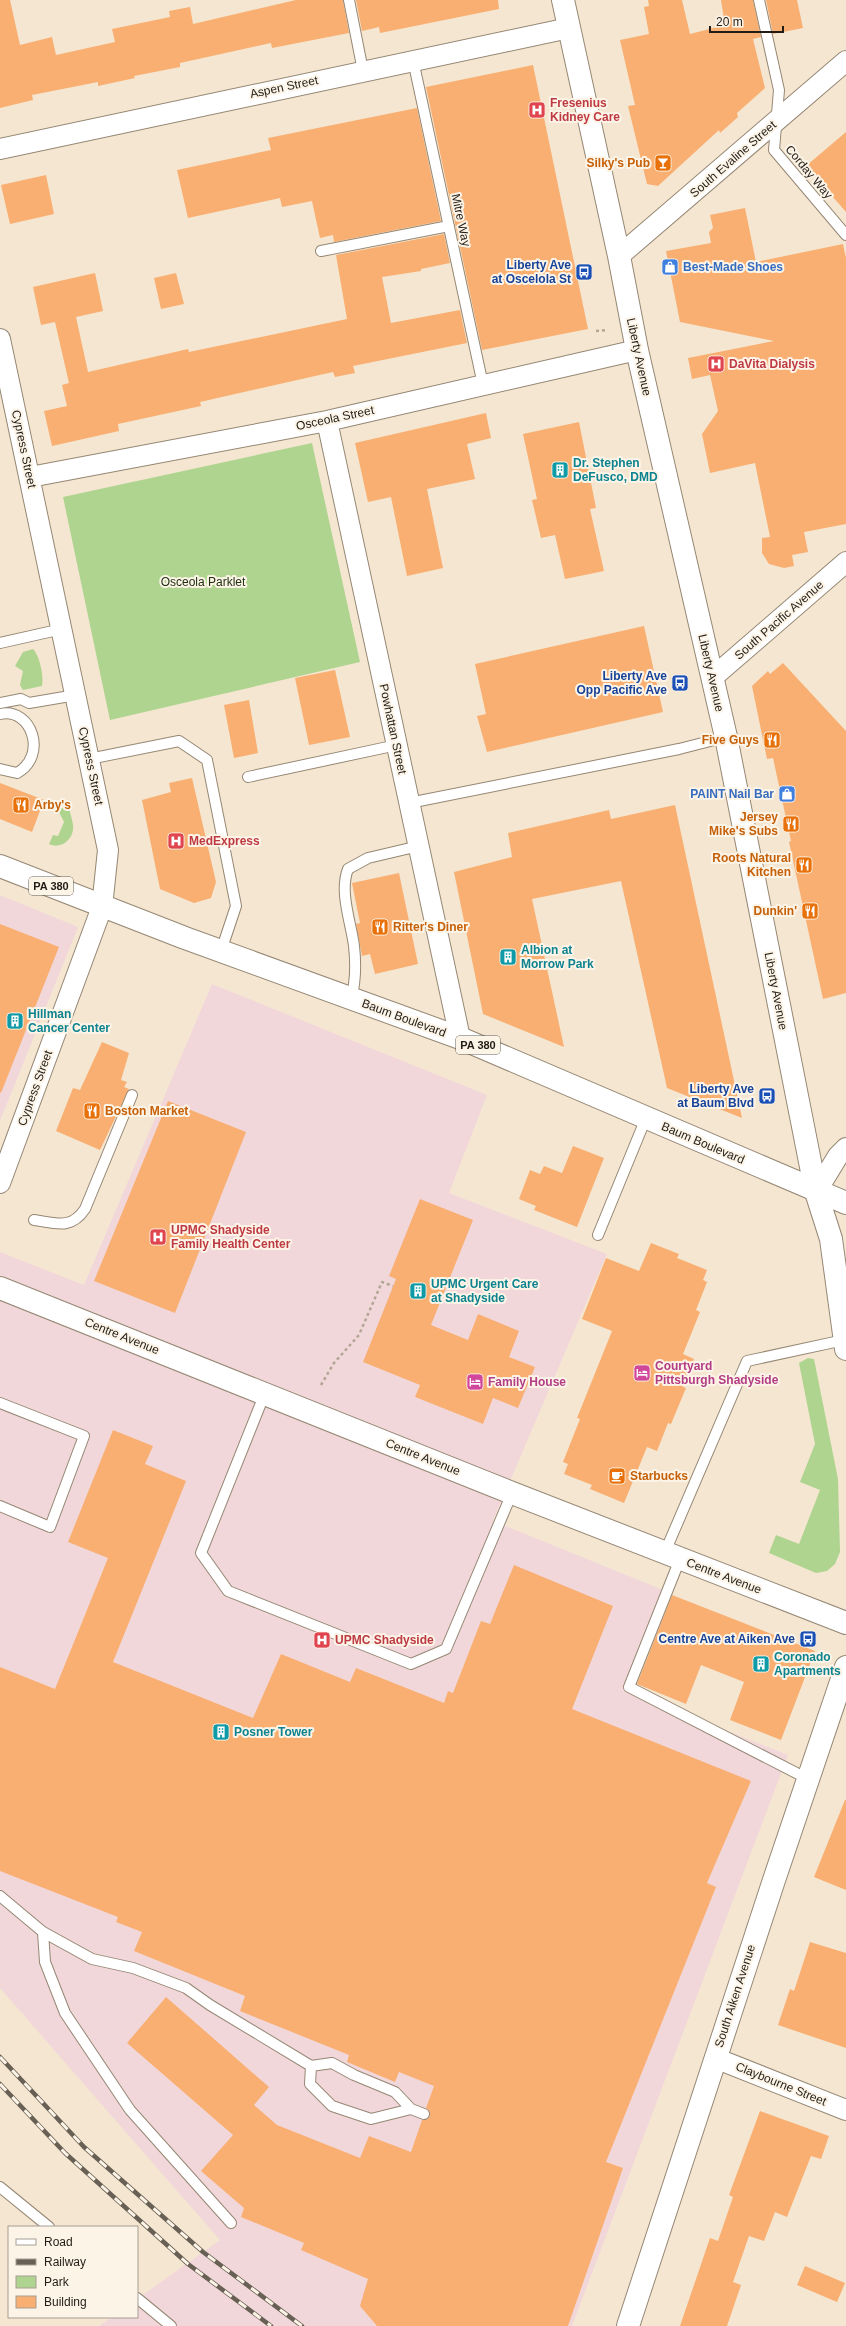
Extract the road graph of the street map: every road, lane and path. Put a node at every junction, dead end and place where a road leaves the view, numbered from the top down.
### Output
1 (349, 0) edge
2 (563, 0) edge
3 (759, 0) edge
4 (568, 28) junction
5 (413, 60) junction
6 (846, 61) edge
7 (363, 71) junction
8 (776, 122) junction
9 (0, 149) edge
10 (448, 226) junction
11 (846, 235) edge
12 (321, 251) dead end
13 (619, 256) junction
14 (608, 330) dead end
15 (596, 331) dead end
16 (0, 339) edge
17 (637, 350) junction
18 (483, 385) junction
19 (327, 421) junction
20 (30, 477) junction
21 (846, 562) edge
22 (62, 629) junction
23 (0, 643) edge
24 (712, 678) junction
25 (76, 695) junction
26 (0, 703) edge
27 (0, 714) edge
28 (726, 737) junction
29 (397, 745) junction
30 (89, 759) junction
31 (0, 769) edge
32 (248, 777) dead end
33 (410, 803) junction
34 (419, 846) junction
35 (0, 866) edge
36 (102, 907) junction
37 (221, 951) junction
38 (351, 999) junction
39 (460, 1038) junction
40 (132, 1095) dead end
41 (646, 1118) junction
42 (846, 1148) edge
43 (0, 1183) edge
44 (816, 1192) junction
45 (846, 1203) edge
46 (34, 1220) dead end
47 (598, 1235) dead end
48 (393, 1286) dead end
49 (0, 1288) edge
50 (845, 1345) edge
51 (321, 1385) dead end
52 (265, 1393) junction
53 (0, 1403) edge
54 (512, 1493) junction
55 (0, 1506) edge
56 (673, 1556) junction
57 (846, 1623) edge
58 (846, 1668) edge
59 (808, 1779) junction
60 (0, 1896) edge
61 (43, 1932) junction
62 (715, 2058) junction
63 (311, 2066) junction
64 (411, 2109) junction
65 (846, 2110) edge
66 (424, 2114) dead end
67 (0, 2188) edge
68 (232, 2223) dead end
69 (48, 2226) edge
70 (138, 2299) edge
71 (171, 2326) edge
72 (628, 2326) edge

1 - 7 lane
2 - 4 main road, Liberty Avenue
3 - 8 lane, Corday Way
4 - 5 street, Aspen Street
4 - 13 main road, Liberty Avenue
5 - 7 street, Aspen Street
5 - 10 lane, Mitre Way
6 - 8 street, South Evaline Street
7 - 9 street, Aspen Street
8 - 11 lane, Corday Way
8 - 13 street, South Evaline Street
10 - 12 lane
10 - 18 lane, Mitre Way
13 - 17 main road, Liberty Avenue
14 - 15 path
16 - 20 street, Cypress Street
17 - 18 street, Osceola Street
17 - 24 main road, Liberty Avenue
18 - 19 street, Osceola Street
19 - 20 street, Osceola Street
19 - 29 street, Powhattan Street
20 - 22 street, Cypress Street
21 - 24 street, South Pacific Avenue
22 - 23 lane
22 - 25 street, Cypress Street
24 - 28 main road, Liberty Avenue
25 - 26 lane
25 - 30 street, Cypress Street
27 - 31 lane
28 - 33 lane
28 - 44 main road, Liberty Avenue
29 - 32 lane
29 - 33 street, Powhattan Street
30 - 36 street, Cypress Street
30 - 37 lane
33 - 34 street, Powhattan Street
34 - 38 lane
34 - 39 street, Powhattan Street
35 - 36 main road, Baum Boulevard / PA 380
36 - 37 main road, Baum Boulevard / PA 380
36 - 43 street, Cypress Street
37 - 38 main road, Baum Boulevard / PA 380
38 - 39 main road, Baum Boulevard / PA 380
39 - 41 main road, Baum Boulevard / PA 380
40 - 46 lane
41 - 44 main road, Baum Boulevard / PA 380
41 - 47 lane
42 - 44 street
44 - 45 main road, Baum Boulevard / PA 380
44 - 50 main road, Liberty Avenue
48 - 51 path
49 - 52 main road, Centre Avenue
50 - 56 lane
52 - 54 main road, Centre Avenue
52 - 54 lane
53 - 55 lane
54 - 56 main road, Centre Avenue
56 - 57 main road, Centre Avenue
56 - 59 lane
58 - 59 main road, South Aiken Avenue
59 - 62 main road, South Aiken Avenue
60 - 61 lane
61 - 63 lane
61 - 68 lane
62 - 65 street, Claybourne Street
62 - 72 main road, South Aiken Avenue
63 - 64 lane
63 - 64 lane
64 - 66 lane
67 - 69 lane
70 - 71 lane

